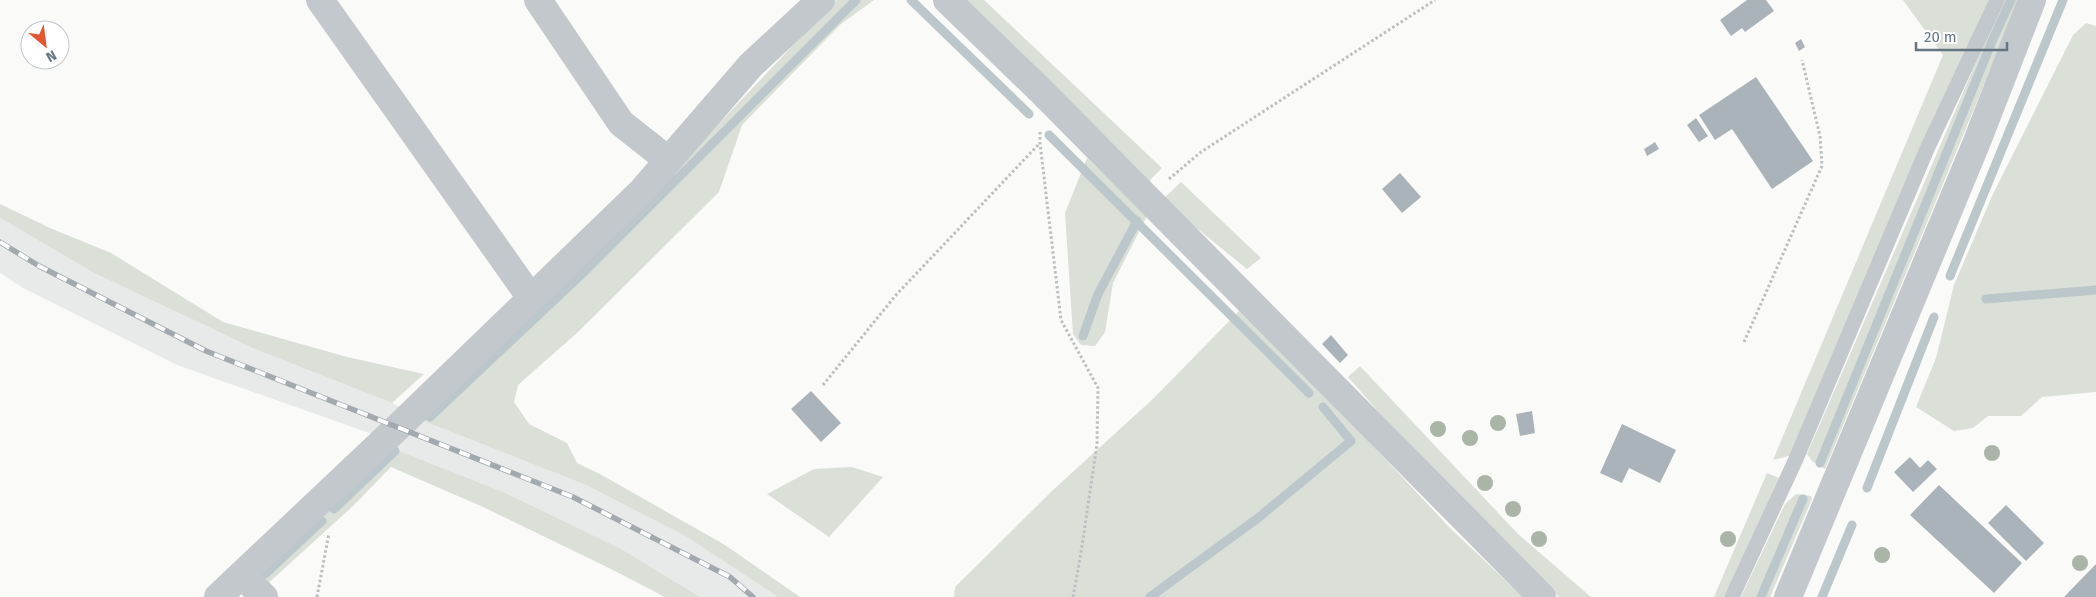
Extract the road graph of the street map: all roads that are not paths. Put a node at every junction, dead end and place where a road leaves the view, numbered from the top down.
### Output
1 (320, 0) edge
2 (538, 0) edge
3 (821, 0) edge
4 (947, 0) edge
5 (1997, 0) edge
6 (2032, 0) edge
7 (668, 160) junction
8 (531, 298) junction
9 (242, 575) junction
10 (218, 597) edge
11 (264, 597) edge
12 (1542, 597) edge
13 (1732, 597) edge
14 (1788, 597) edge

1 - 8 street
2 - 7 street
3 - 7 street
4 - 12 street
5 - 13 lane
6 - 14 street
7 - 8 street
8 - 9 street
9 - 10 street
9 - 11 street

